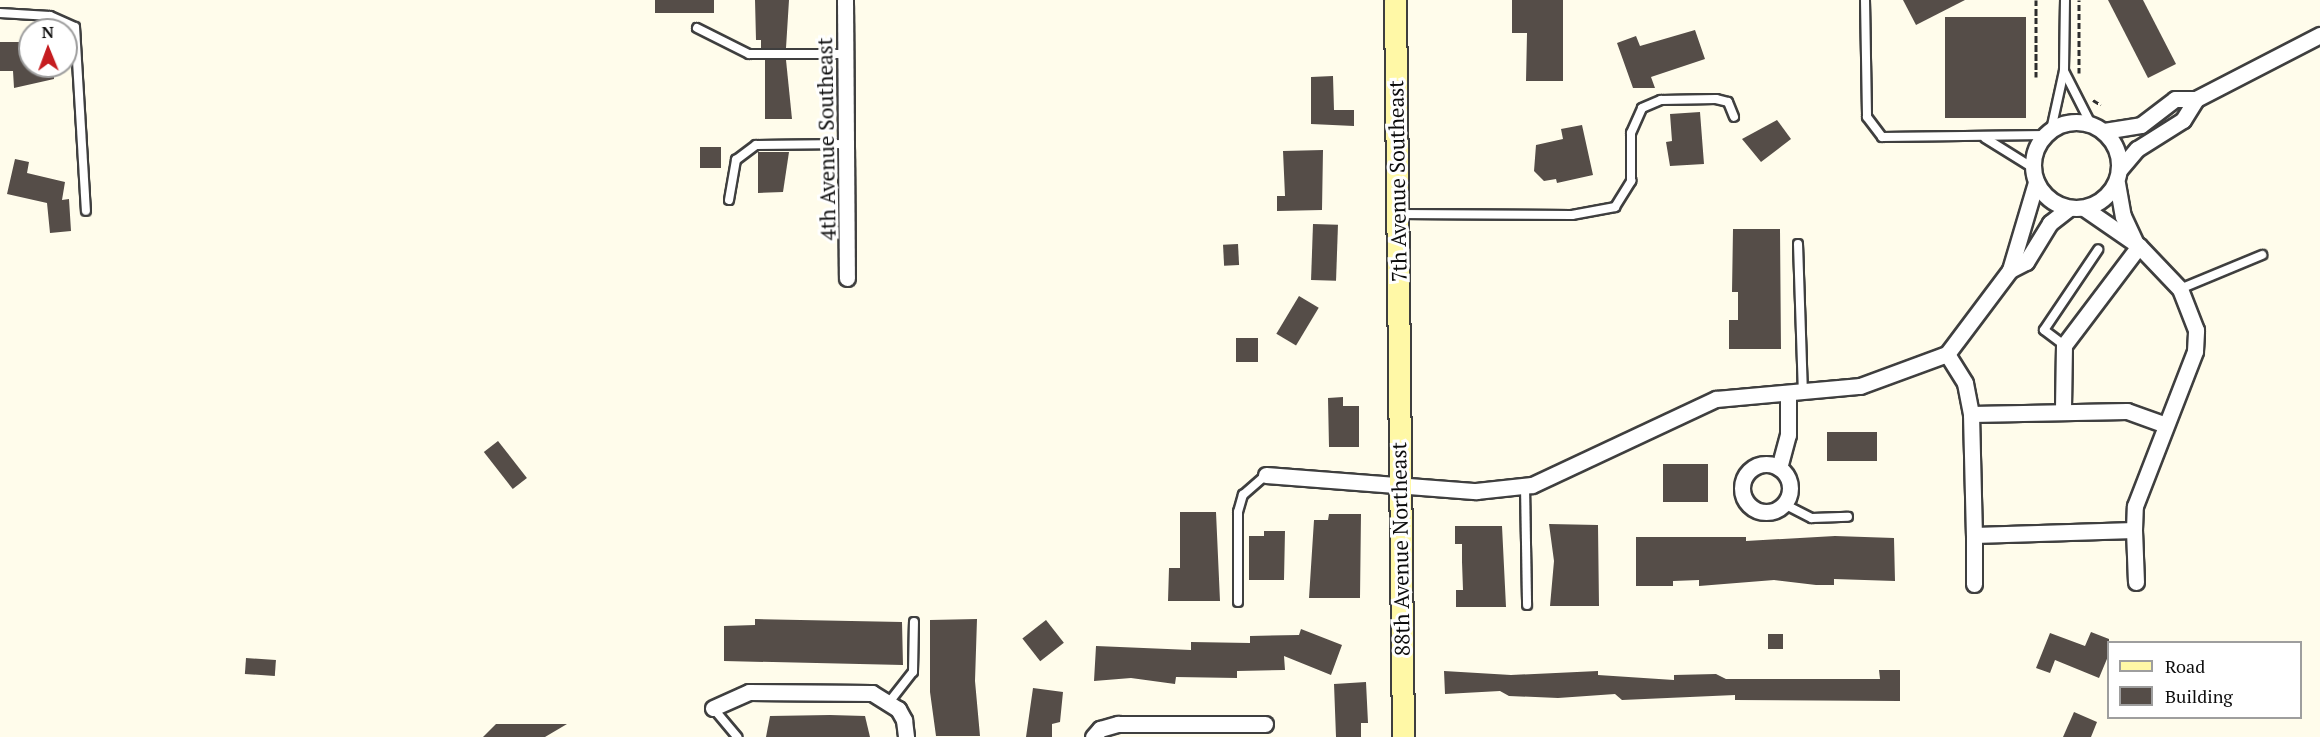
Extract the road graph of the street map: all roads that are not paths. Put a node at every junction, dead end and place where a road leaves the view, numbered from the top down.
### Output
1 (845, 0) edge
2 (1395, 0) edge
3 (1865, 0) edge
4 (2065, 0) edge
5 (0, 13) edge
6 (697, 28) dead end
7 (2320, 35) edge
8 (846, 54) junction
9 (2064, 71) junction
10 (2196, 99) junction
11 (1734, 117) dead end
12 (2098, 128) junction
13 (2048, 132) junction
14 (1984, 137) junction
15 (848, 144) junction
16 (2034, 175) junction
17 (2118, 176) junction
18 (729, 200) dead end
19 (2076, 208) junction
20 (86, 211) dead end
21 (1399, 214) junction
22 (1798, 243) dead end
23 (2137, 244) junction
24 (2098, 250) dead end
25 (2262, 255) dead end
26 (2010, 270) junction
27 (847, 278) dead end
28 (2180, 289) junction
29 (2064, 345) junction
30 (1947, 354) junction
31 (1397, 361) joint
32 (1796, 393) junction
33 (2063, 412) junction
34 (1971, 414) junction
35 (2166, 425) junction
36 (1779, 468) junction
37 (1266, 476) joint
38 (1525, 486) junction
39 (1400, 487) junction
40 (1784, 504) junction
41 (1848, 518) dead end
42 (2134, 530) junction
43 (1974, 536) junction
44 (2136, 582) dead end
45 (1974, 584) dead end
46 (1239, 602) dead end
47 (1527, 605) dead end
48 (914, 622) dead end
49 (890, 701) junction
50 (713, 708) joint
51 (1265, 724) dead end
52 (737, 737) edge
53 (906, 737) edge
54 (1093, 737) edge
55 (1402, 737) edge

1 - 8 street, 4th Avenue Southeast
2 - 21 street, 7th Avenue Southeast
3 - 14 lane
4 - 9 lane
5 - 20 lane
6 - 8 lane
7 - 10 street
8 - 15 street, 4th Avenue Southeast
9 - 12 lane
9 - 13 lane
10 - 12 street
10 - 17 street
11 - 21 lane
12 - 13 street
12 - 17 street
13 - 14 lane
13 - 16 street
14 - 16 lane
15 - 18 lane
15 - 27 street, 4th Avenue Southeast
16 - 19 street
16 - 26 street
17 - 19 street
17 - 23 street
19 - 23 street
19 - 26 street
21 - 31 street, 7th Avenue Southeast
22 - 32 lane
23 - 28 street
23 - 29 street
24 - 29 lane
25 - 28 lane
26 - 30 street
28 - 35 street
29 - 33 street
30 - 32 street
30 - 34 street
31 - 39 street, 88th Avenue Northeast
32 - 36 street
32 - 38 street
33 - 34 street
33 - 35 street
34 - 43 street
35 - 42 street
36 - 40 street
36 - 40 street
37 - 39 street
37 - 46 lane
38 - 39 street
38 - 47 lane
39 - 55 street, 88th Avenue Northeast
40 - 41 lane
42 - 43 street
42 - 44 street
43 - 45 street
48 - 49 lane
49 - 50 street
49 - 53 street
50 - 52 lane
51 - 54 street

